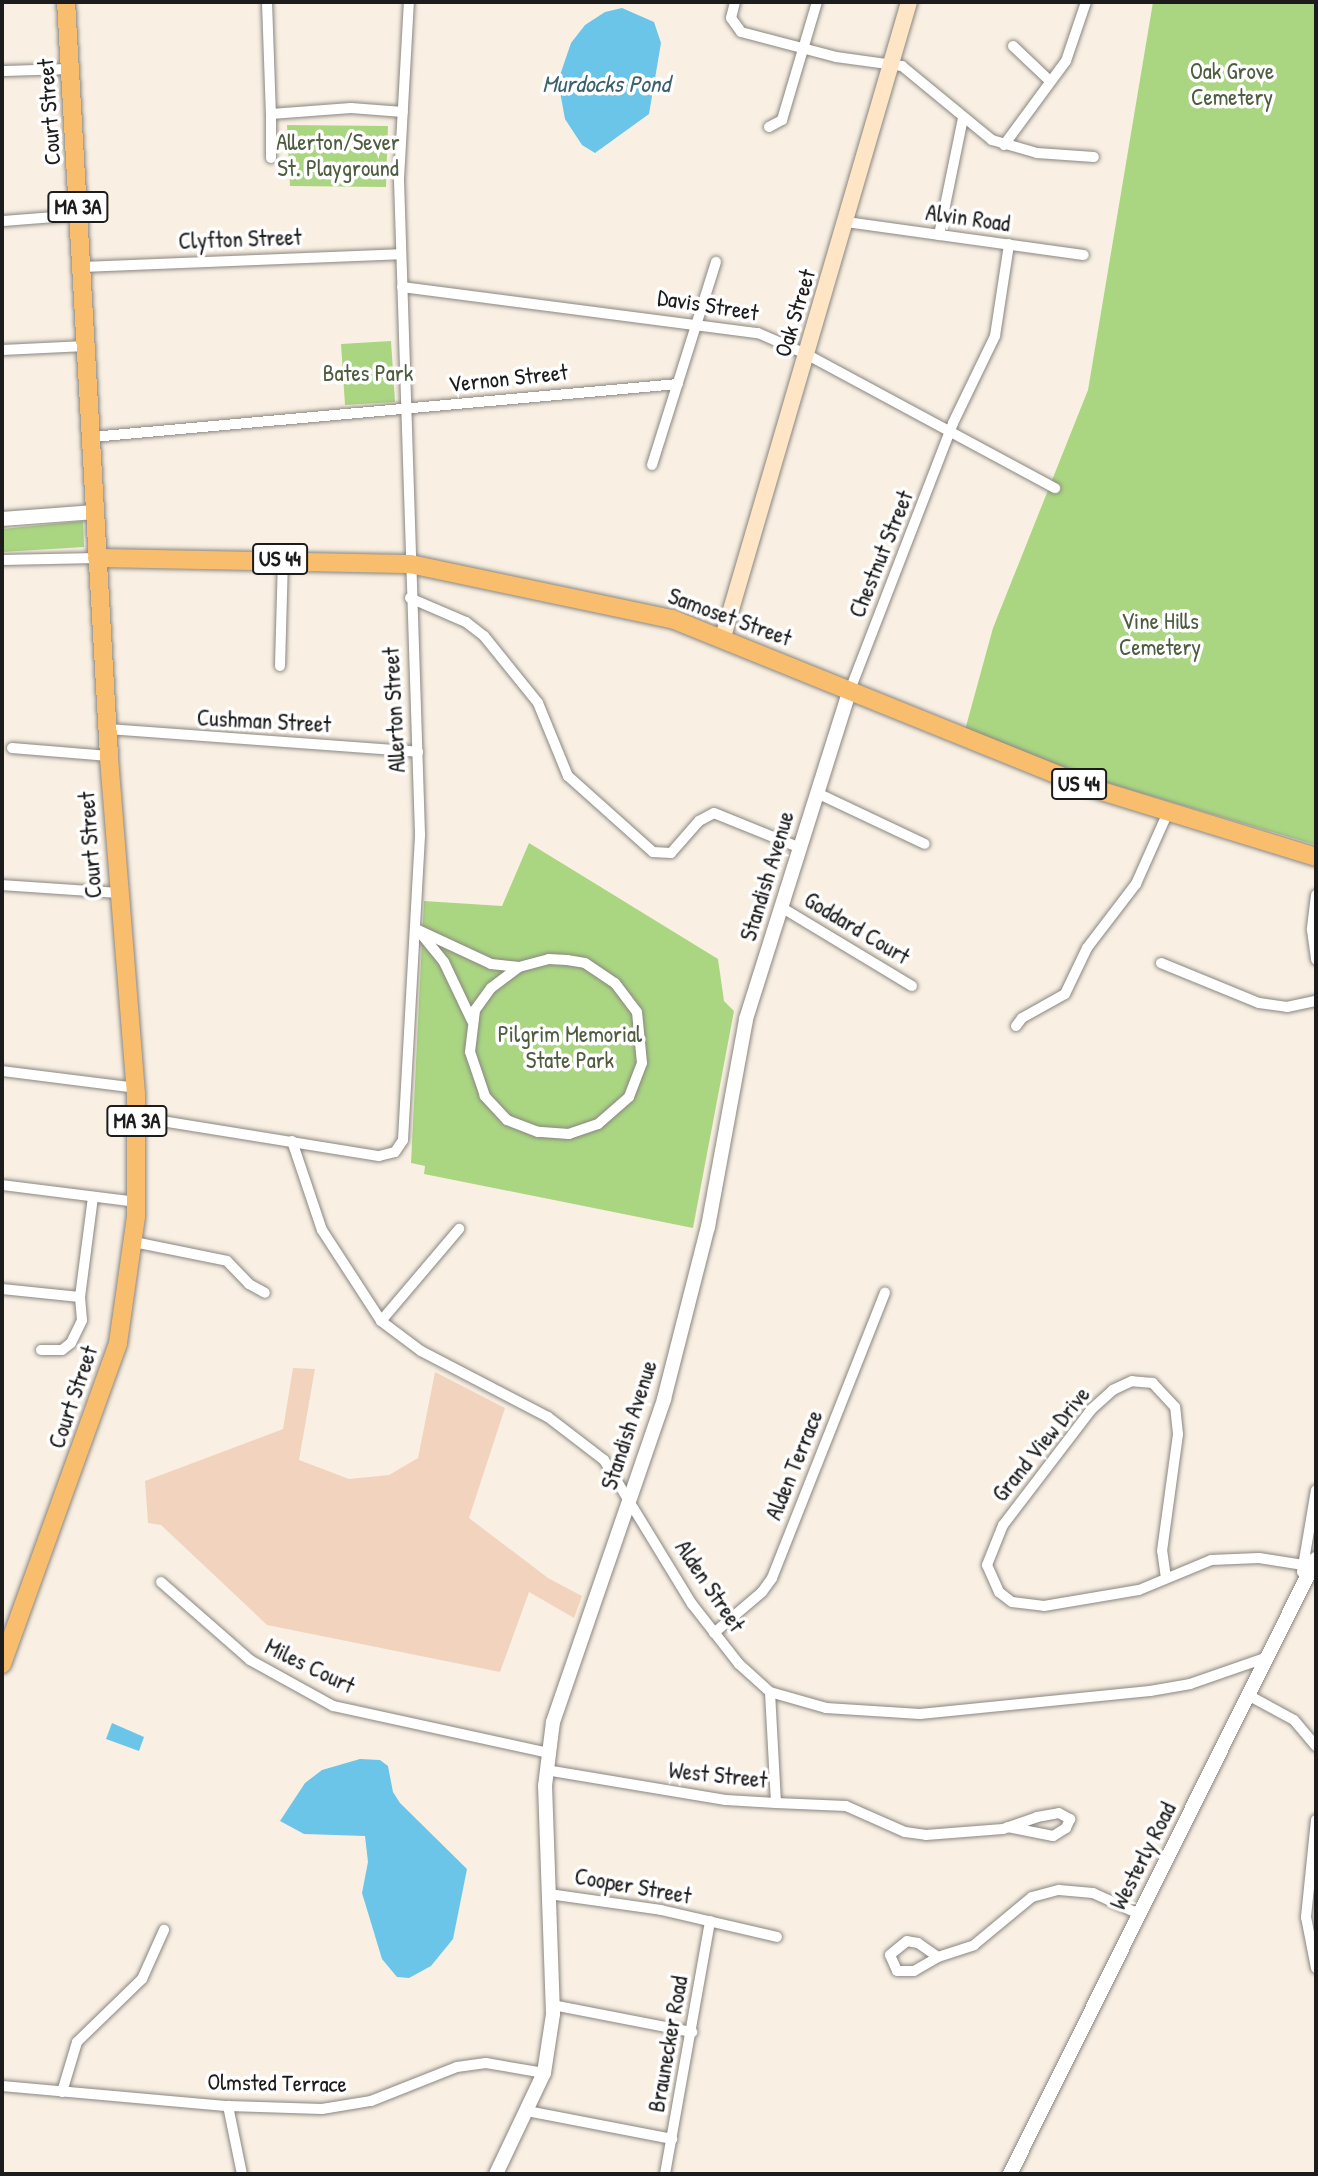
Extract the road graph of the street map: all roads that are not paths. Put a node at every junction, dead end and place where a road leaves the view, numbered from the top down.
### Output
1 (66, 2) edge
2 (267, 2) edge
3 (409, 2) edge
4 (735, 2) edge
5 (817, 2) edge
6 (909, 2) edge
7 (1086, 2) edge
8 (1013, 46) dead end
9 (800, 49) junction
10 (888, 67) junction
11 (71, 69) junction
12 (2, 71) edge
13 (1050, 81) junction
14 (403, 112) junction
15 (271, 114) junction
16 (963, 118) junction
17 (769, 127) dead end
18 (1004, 145) junction
19 (1094, 157) dead end
20 (271, 158) dead end
21 (78, 215) junction
22 (2, 220) edge
23 (846, 222) junction
24 (939, 235) junction
25 (1009, 244) junction
26 (401, 254) junction
27 (1084, 255) dead end
28 (716, 262) dead end
29 (81, 267) junction
30 (402, 286) junction
31 (696, 323) junction
32 (86, 346) junction
33 (2, 350) edge
34 (806, 354) junction
35 (678, 384) junction
36 (407, 410) junction
37 (953, 434) junction
38 (92, 437) junction
39 (652, 465) dead end
40 (1055, 488) dead end
41 (95, 512) junction
42 (2, 519) edge
43 (97, 558) junction
44 (283, 559) junction
45 (2, 560) edge
46 (410, 565) junction
47 (411, 598) junction
48 (723, 637) junction
49 (280, 666) dead end
50 (850, 690) junction
51 (108, 729) junction
52 (12, 748) dead end
53 (418, 752) junction
54 (109, 756) junction
55 (817, 793) junction
56 (1168, 812) junction
57 (925, 844) dead end
58 (800, 848) junction
59 (1316, 856) edge
60 (2, 885) edge
61 (118, 892) junction
62 (1316, 895) edge
63 (781, 907) junction
64 (416, 929) junction
65 (1316, 960) edge
66 (1161, 963) dead end
67 (519, 967) junction
68 (912, 986) dead end
69 (1316, 1001) edge
70 (472, 1021) junction
71 (1016, 1026) dead end
72 (2, 1071) edge
73 (136, 1088) junction
74 (137, 1117) junction
75 (292, 1142) junction
76 (2, 1185) edge
77 (93, 1197) junction
78 (136, 1202) junction
79 (459, 1229) dead end
80 (134, 1242) junction
81 (2, 1289) edge
82 (265, 1293) dead end
83 (884, 1293) dead end
84 (80, 1297) junction
85 (382, 1321) junction
86 (41, 1350) dead end
87 (1316, 1490) edge
88 (629, 1497) junction
89 (1310, 1562) edge
90 (1166, 1578) junction
91 (161, 1583) dead end
92 (714, 1633) junction
93 (1268, 1657) junction
94 (2, 1664) edge
95 (769, 1692) junction
96 (1248, 1695) junction
97 (1316, 1746) edge
98 (548, 1753) junction
99 (546, 1770) junction
100 (776, 1803) junction
101 (1316, 1821) edge
102 (1008, 1827) junction
103 (549, 1894) junction
104 (1139, 1914) junction
105 (710, 1921) junction
106 (164, 1930) dead end
107 (777, 1937) dead end
108 (938, 1956) dead end
109 (1316, 1968) edge
110 (553, 2005) junction
111 (692, 2032) junction
112 (544, 2073) junction
113 (2, 2086) edge
114 (62, 2092) junction
115 (228, 2106) junction
116 (527, 2111) junction
117 (672, 2139) junction
118 (242, 2174) edge
119 (496, 2174) edge
120 (665, 2174) edge
121 (1010, 2174) edge

1 - 11 main road, Court Street / MA 3A
2 - 15 street
3 - 14 street, Allerton Street
4 - 9 street
5 - 9 street
6 - 10 main road, Oak Street
7 - 13 street
8 - 13 street
9 - 10 street
9 - 17 street
10 - 16 street
10 - 23 main road, Oak Street
11 - 12 street
11 - 21 main road, Court Street / MA 3A
13 - 18 street
14 - 15 street
14 - 26 street, Allerton Street
15 - 20 street
16 - 18 street
16 - 24 street
18 - 19 street
21 - 22 street
21 - 29 main road, Court Street / MA 3A
23 - 24 street, Alvin Road
23 - 34 main road, Oak Street
24 - 25 street, Alvin Road
25 - 27 street, Alvin Road
25 - 37 street, Chestnut Street
26 - 29 street, Clyfton Street
26 - 30 street, Allerton Street
28 - 31 street
29 - 32 main road, Court Street / MA 3A
30 - 31 street, Davis Street
30 - 36 street, Allerton Street
31 - 34 street, Davis Street
31 - 35 street
32 - 33 street
32 - 38 main road, Court Street / MA 3A
34 - 37 street, Davis Street
34 - 48 main road, Oak Street
35 - 36 street, Vernon Street
35 - 39 street
36 - 38 street, Vernon Street
36 - 46 street, Allerton Street
37 - 40 street, Davis Street
37 - 50 street, Chestnut Street
38 - 41 main road, Court Street / MA 3A
41 - 42 street
41 - 43 main road, Court Street / MA 3A
43 - 44 main road, Samoset Street / US 44
43 - 45 street
43 - 51 main road, Court Street / MA 3A
44 - 46 main road, Samoset Street / US 44
44 - 49 street
46 - 47 street, Allerton Street
46 - 48 main road, Samoset Street / US 44
47 - 53 street, Allerton Street
47 - 58 street
48 - 50 main road, Samoset Street / US 44
50 - 55 street, Standish Avenue
50 - 56 main road, Samoset Street / US 44
51 - 53 street, Cushman Street
51 - 54 main road, Court Street / MA 3A
52 - 54 street
53 - 64 street, Allerton Street
54 - 61 main road, Court Street / MA 3A
55 - 57 street
55 - 58 street, Standish Avenue
56 - 59 main road, Samoset Street / US 44
56 - 71 street
58 - 63 street, Standish Avenue
60 - 61 street
61 - 73 main road, Court Street / MA 3A
62 - 65 street
63 - 68 street, Goddard Court
63 - 88 street, Standish Avenue
64 - 67 street
64 - 70 street
64 - 75 street, Allerton Street
66 - 69 street
67 - 70 street
67 - 70 street
72 - 73 street
73 - 74 main road, Court Street / MA 3A
74 - 75 street, Allerton Street
74 - 78 main road, Court Street / MA 3A
75 - 85 street, Alden Street
76 - 77 street
77 - 78 street
77 - 84 street
78 - 80 main road, Court Street / MA 3A
79 - 85 street
80 - 82 street
80 - 94 main road, Court Street / MA 3A
81 - 84 street
83 - 92 street, Alden Terrace
84 - 86 street
85 - 88 street, Alden Street
87 - 89 street
88 - 92 street, Alden Street
88 - 98 street, Standish Avenue
89 - 90 street, Grand View Drive
89 - 93 street, Westerly Road
90 - 90 street, Grand View Drive
91 - 98 street, Miles Court
92 - 95 street, Alden Street
93 - 95 street
93 - 96 street, Westerly Road
95 - 100 street, West Street
96 - 97 street
96 - 104 street, Westerly Road
98 - 99 street, Standish Avenue
99 - 100 street, West Street
99 - 103 street, Standish Avenue
100 - 102 street
101 - 109 street
102 - 102 street
103 - 105 street, Cooper Street
103 - 110 street, Standish Avenue
104 - 108 street
104 - 121 street, Westerly Road
105 - 107 street, Cooper Street
105 - 111 street, Braunecker Road
106 - 114 street
110 - 111 street
110 - 112 street, Standish Avenue
111 - 117 street, Braunecker Road
112 - 115 street, Olmsted Terrace
112 - 116 street, Standish Avenue
113 - 114 street, Olmsted Terrace
114 - 115 street, Olmsted Terrace
115 - 118 street
116 - 117 street
116 - 119 street, Standish Avenue
117 - 120 street, Braunecker Road

